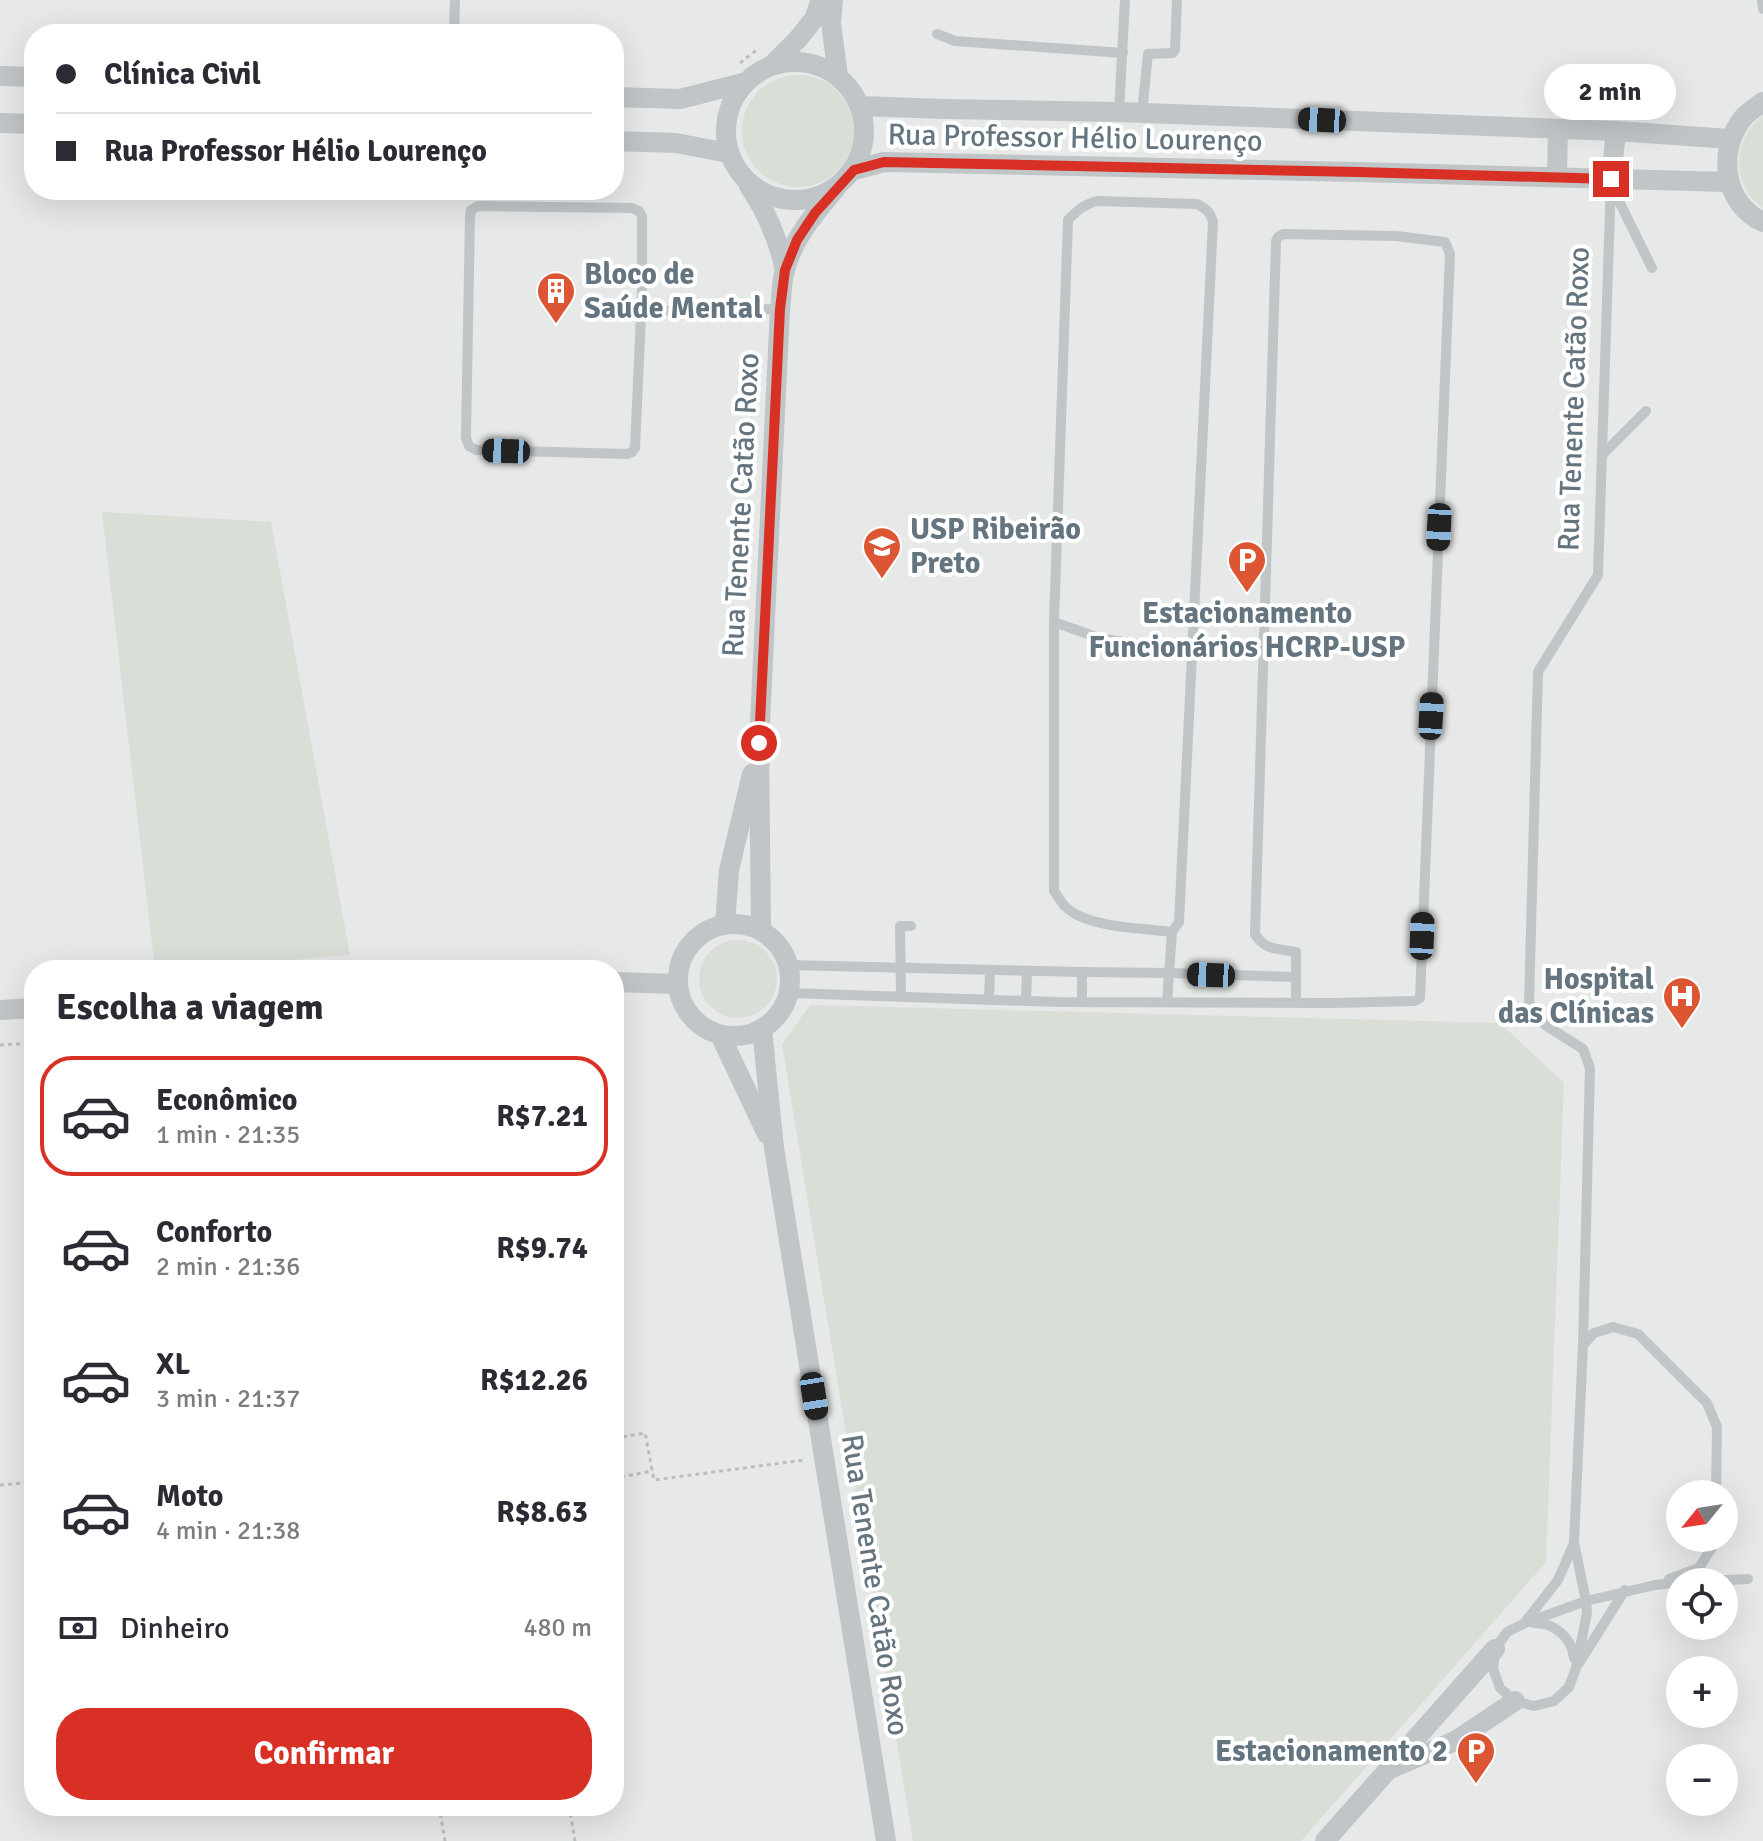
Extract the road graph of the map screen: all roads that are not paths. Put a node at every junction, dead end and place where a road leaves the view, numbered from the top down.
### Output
1 (455, 0) edge
2 (821, 0) edge
3 (833, 0) edge
4 (1125, 0) edge
5 (1177, 0) edge
6 (1762, 0) edge
7 (1763, 9) edge
8 (454, 24) edge
9 (937, 34) dead end
10 (1123, 53) junction
11 (773, 64) junction
12 (739, 74) junction
13 (0, 76) edge
14 (838, 76) junction
15 (24, 77) edge
16 (624, 97) edge
17 (1763, 102) edge
18 (860, 106) junction
19 (1119, 112) junction
20 (1142, 113) junction
21 (0, 123) edge
22 (24, 124) edge
23 (1558, 129) junction
24 (1616, 131) junction
25 (1730, 139) junction
26 (624, 141) edge
27 (728, 153) junction
28 (854, 170) junction
29 (1557, 177) junction
30 (744, 180) junction
31 (1611, 182) junction
32 (1729, 182) junction
33 (836, 188) junction
34 (1763, 222) edge
35 (1652, 268) dead end
36 (785, 270) junction
37 (780, 309) junction
38 (640, 311) junction
39 (1646, 411) dead end
40 (1602, 455) junction
41 (1054, 622) junction
42 (1142, 645) dead end
43 (759, 743) junction
44 (725, 924) junction
45 (911, 926) dead end
46 (761, 931) junction
47 (1172, 932) junction
48 (788, 965) junction
49 (900, 968) junction
50 (990, 971) junction
51 (1027, 971) junction
52 (1082, 972) junction
53 (1169, 973) junction
54 (1295, 977) junction
55 (624, 982) edge
56 (677, 984) junction
57 (789, 993) junction
58 (901, 996) junction
59 (989, 1000) junction
60 (1026, 1001) junction
61 (1082, 1002) junction
62 (1167, 1002) junction
63 (1296, 1003) junction
64 (24, 1009) edge
65 (0, 1010) edge
66 (762, 1029) junction
67 (720, 1035) junction
68 (774, 1148) junction
69 (1583, 1345) junction
70 (1716, 1480) edge
71 (1574, 1542) junction
72 (1709, 1552) edge
73 (1738, 1579) edge
74 (1748, 1579) dead end
75 (1666, 1584) edge
76 (1655, 1585) junction
77 (1625, 1590) junction
78 (1586, 1601) junction
79 (1525, 1623) junction
80 (1495, 1649) junction
81 (1576, 1668) junction
82 (1515, 1701) junction
83 (1385, 1771) junction
84 (886, 1841) edge
85 (1325, 1841) edge

1 - 8 lane
2 - 11 street
3 - 14 street
4 - 10 lane
5 - 20 lane
6 - 7 lane
9 - 10 lane
10 - 19 lane
11 - 12 street
11 - 14 street
12 - 16 street
12 - 27 street
13 - 15 street
14 - 18 street
17 - 25 street
18 - 19 street, Rua Professor Hélio Lourenço
18 - 28 street
19 - 20 street, Rua Professor Hélio Lourenço
20 - 23 street, Rua Professor Hélio Lourenço
21 - 22 street
23 - 24 street, Rua Professor Hélio Lourenço
23 - 29 street
24 - 25 street, Rua Professor Hélio Lourenço
24 - 31 street
25 - 32 street
26 - 27 street
27 - 30 street
28 - 29 street, Rua Professor Hélio Lourenço
28 - 33 street
29 - 31 street, Rua Professor Hélio Lourenço
30 - 33 street
30 - 36 street, Rua Tenente Catão Roxo
31 - 32 street, Rua Professor Hélio Lourenço
31 - 35 lane
31 - 40 lane, Rua Tenente Catão Roxo
32 - 34 street
33 - 36 street, Rua Tenente Catão Roxo
36 - 37 street, Rua Tenente Catão Roxo
37 - 38 lane
37 - 43 street, Rua Tenente Catão Roxo
38 - 38 lane
39 - 40 lane
40 - 69 lane, Rua Tenente Catão Roxo
41 - 42 lane
41 - 47 lane
41 - 47 lane
43 - 44 street, Rua Tenente Catão Roxo
43 - 46 street, Rua Tenente Catão Roxo
44 - 46 street
44 - 56 street
45 - 49 lane
46 - 48 street
47 - 53 lane
48 - 49 lane
48 - 57 street
49 - 50 lane
49 - 58 lane
50 - 51 lane
50 - 59 lane
51 - 52 lane
51 - 60 lane
52 - 53 lane
52 - 61 lane
53 - 54 lane
53 - 62 lane
54 - 63 lane
54 - 63 lane
55 - 56 street
56 - 67 street
57 - 58 lane
57 - 66 street
58 - 59 lane
59 - 60 lane
60 - 61 lane
61 - 62 lane
62 - 63 lane
64 - 65 street
66 - 67 street
66 - 68 street, Rua Tenente Catão Roxo
67 - 68 street, Rua Tenente Catão Roxo
68 - 84 street, Rua Tenente Catão Roxo
69 - 70 lane
69 - 71 lane, Rua Tenente Catão Roxo
71 - 78 lane
71 - 79 lane
72 - 76 lane
73 - 74 lane
75 - 76 lane
76 - 77 lane
77 - 78 lane
77 - 81 lane
78 - 79 lane
78 - 81 lane
79 - 80 lane
79 - 81 lane
80 - 82 lane
80 - 83 street
81 - 82 lane
82 - 83 street
83 - 85 street

